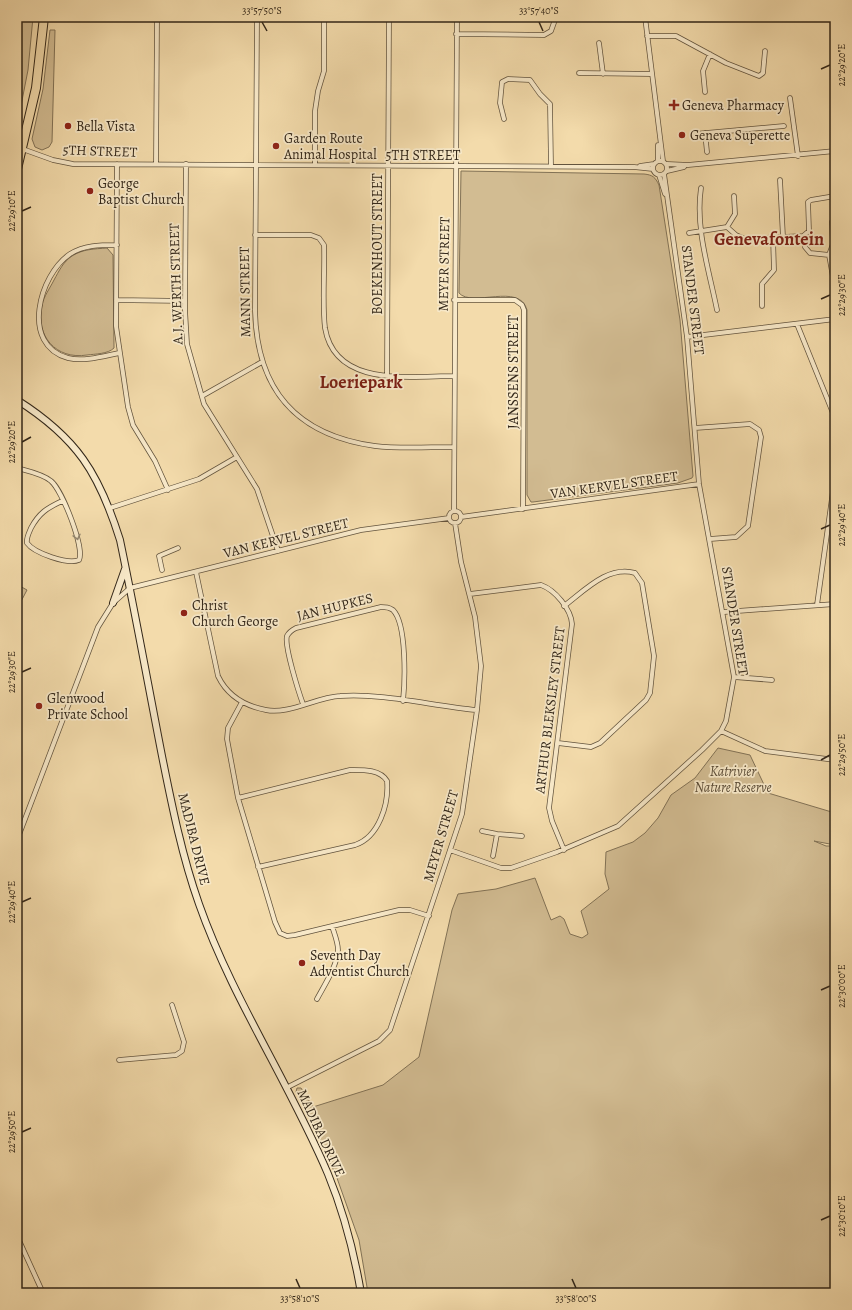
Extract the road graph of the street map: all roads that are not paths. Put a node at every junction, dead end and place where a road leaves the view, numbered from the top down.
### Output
1 (44, 17) edge
2 (157, 17) edge
3 (257, 17) edge
4 (324, 17) edge
5 (389, 17) edge
6 (456, 17) edge
7 (556, 17) edge
8 (645, 17) edge
9 (456, 34) junction
10 (647, 36) junction
11 (599, 43) dead end
12 (765, 51) dead end
13 (710, 54) junction
14 (579, 73) dead end
15 (602, 74) junction
16 (652, 74) junction
17 (705, 92) dead end
18 (790, 98) dead end
19 (504, 119) dead end
20 (784, 126) dead end
21 (705, 133) junction
22 (695, 134) dead end
23 (20, 147) edge
24 (835, 151) edge
25 (707, 152) dead end
26 (798, 156) junction
27 (661, 163) junction
28 (116, 164) junction
29 (156, 164) junction
30 (186, 164) junction
31 (256, 165) junction
32 (315, 165) junction
33 (688, 165) junction
34 (389, 166) junction
35 (456, 166) junction
36 (551, 166) junction
37 (634, 167) junction
38 (17, 169) edge
39 (653, 169) junction
40 (666, 172) junction
41 (659, 175) junction
42 (780, 180) dead end
43 (701, 188) dead end
44 (666, 196) junction
45 (734, 196) dead end
46 (835, 196) edge
47 (832, 222) dead end
48 (726, 227) junction
49 (702, 230) junction
50 (689, 233) dead end
51 (255, 235) junction
52 (803, 236) junction
53 (782, 237) junction
54 (774, 238) junction
55 (116, 245) junction
56 (829, 255) junction
57 (835, 288) edge
58 (116, 300) junction
59 (454, 300) junction
60 (185, 301) junction
61 (762, 306) dead end
62 (717, 310) dead end
63 (835, 319) edge
64 (797, 324) junction
65 (687, 337) junction
66 (119, 353) junction
67 (262, 362) junction
68 (387, 376) junction
69 (454, 376) junction
70 (202, 396) junction
71 (17, 400) edge
72 (835, 418) edge
73 (695, 428) junction
74 (454, 447) junction
75 (237, 457) junction
76 (17, 468) edge
77 (835, 478) edge
78 (699, 484) junction
79 (168, 490) junction
80 (62, 501) junction
81 (110, 508) junction
82 (523, 509) junction
83 (454, 511) junction
84 (461, 517) junction
85 (449, 518) junction
86 (455, 523) junction
87 (710, 539) junction
88 (178, 548) dead end
89 (278, 551) junction
90 (125, 568) junction
91 (162, 570) dead end
92 (196, 572) junction
93 (130, 588) junction
94 (470, 594) junction
95 (113, 603) junction
96 (835, 604) edge
97 (817, 605) junction
98 (564, 606) junction
99 (724, 612) junction
100 (734, 677) junction
101 (772, 680) dead end
102 (403, 701) junction
103 (242, 702) junction
104 (303, 704) junction
105 (477, 710) junction
106 (721, 731) junction
107 (558, 743) junction
108 (835, 760) edge
109 (238, 798) junction
110 (482, 831) dead end
111 (497, 834) junction
112 (522, 836) dead end
113 (17, 840) edge
114 (450, 850) junction
115 (564, 850) junction
116 (493, 856) dead end
117 (258, 867) junction
118 (429, 916) junction
119 (332, 926) junction
120 (317, 999) dead end
121 (172, 1005) dead end
122 (119, 1060) dead end
123 (286, 1088) junction
124 (17, 1236) edge
125 (43, 1293) edge
126 (361, 1293) edge

1 - 23 highway
2 - 29 street
3 - 31 street, MANN STREET
4 - 32 street
5 - 34 street, BOEKENHOUT STREET
6 - 9 street, MEYER STREET
7 - 9 street
8 - 10 street
9 - 35 street, MEYER STREET
10 - 13 street
10 - 16 street
11 - 15 street
12 - 13 street
13 - 17 street
14 - 15 street
15 - 16 street
16 - 27 street
18 - 26 street
19 - 36 street
20 - 21 street
21 - 22 street
21 - 25 street
23 - 28 street, 5TH STREET
23 - 38 highway
24 - 26 street
26 - 33 street
27 - 33 street
27 - 37 street, 5TH STREET
27 - 39 street
27 - 40 street, STANDER STREET
28 - 29 street, 5TH STREET
28 - 55 street
29 - 30 street, 5TH STREET
30 - 31 street, 5TH STREET
30 - 60 street, A.J. WERTH STREET
31 - 32 street, 5TH STREET
31 - 51 street, MANN STREET
32 - 34 street, 5TH STREET
33 - 40 street
34 - 35 street, 5TH STREET
34 - 68 street, BOEKENHOUT STREET
35 - 36 street, 5TH STREET
35 - 59 street, MEYER STREET
36 - 37 street, 5TH STREET
37 - 39 street, 5TH STREET
39 - 41 street
40 - 41 street
40 - 44 street, STANDER STREET
41 - 44 street, STANDER STREET
42 - 53 street
43 - 49 street
44 - 65 street, STANDER STREET
45 - 48 street
46 - 52 street
47 - 56 street
48 - 49 street
48 - 54 street
49 - 50 street
49 - 62 street
51 - 67 street, MANN STREET
51 - 68 street
52 - 53 street
52 - 56 street
53 - 54 street
54 - 61 street
55 - 58 street
55 - 66 street
56 - 57 street
58 - 60 street
58 - 66 street
59 - 69 street, MEYER STREET
59 - 82 street, JANSSENS STREET
60 - 70 street, A.J. WERTH STREET
63 - 64 street
64 - 65 street
64 - 72 street
65 - 73 street, STANDER STREET
66 - 79 street
67 - 70 street
67 - 74 street, MANN STREET
68 - 69 street
69 - 74 street, MEYER STREET
70 - 75 street, A.J. WERTH STREET
71 - 81 street, MADIBA DRIVE
73 - 78 street, STANDER STREET
73 - 87 street
74 - 83 street, MEYER STREET
75 - 79 street
75 - 89 street, A.J. WERTH STREET
76 - 80 street
77 - 97 street
78 - 82 street, VAN KERVEL STREET
78 - 87 street, STANDER STREET
79 - 81 street
80 -> 80 street
81 - 90 street, MADIBA DRIVE
82 - 84 street, VAN KERVEL STREET
83 - 84 street
83 - 85 street
84 - 86 street
85 - 86 street
85 - 89 street, VAN KERVEL STREET
86 - 94 street, MEYER STREET
87 - 99 street, STANDER STREET
88 - 91 street
89 - 92 street, VAN KERVEL STREET
90 - 93 street, MADIBA DRIVE
90 - 95 street
92 - 93 street, VAN KERVEL STREET
92 - 103 street
93 - 95 street
93 - 123 street, MADIBA DRIVE
94 - 98 street, ARTHUR BLEKSLEY STREET
94 - 105 street, MEYER STREET
95 - 113 street
96 - 97 street
97 - 99 street
98 - 107 street, ARTHUR BLEKSLEY STREET
98 - 107 street
99 - 100 street, STANDER STREET
100 - 101 street
100 - 106 street, STANDER STREET
102 - 104 street
102 - 104 street, JAN HUPKES
102 - 105 street
103 - 104 street
103 - 109 street
105 - 114 street, MEYER STREET
106 - 108 street
106 - 115 street, STANDER STREET
107 - 115 street, ARTHUR BLEKSLEY STREET
109 - 117 street
109 - 117 street
110 - 111 street
111 - 112 street
111 - 116 street
114 - 115 street, STANDER STREET
114 - 118 street, MEYER STREET
117 - 119 street
118 - 119 street
118 - 123 street, MEYER STREET
119 - 120 street
121 - 122 street
123 - 126 street, MADIBA DRIVE
124 - 125 street

